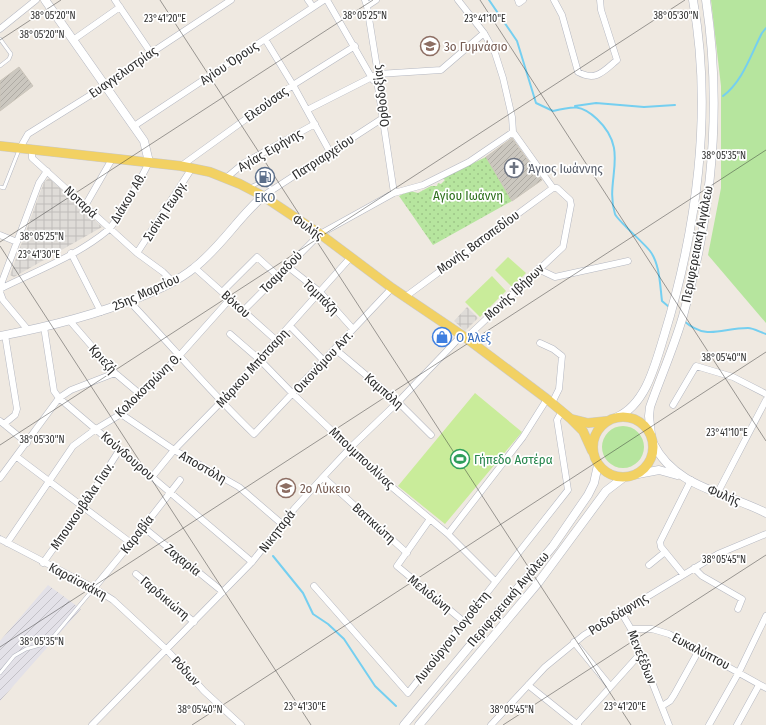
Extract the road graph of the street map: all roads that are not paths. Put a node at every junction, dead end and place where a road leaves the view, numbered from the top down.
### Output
1 (36, 0) edge
2 (45, 0) edge
3 (115, 0) edge
4 (231, 0) edge
5 (308, 0) edge
6 (325, 0) edge
7 (376, 0) edge
8 (458, 0) edge
9 (554, 0) edge
10 (600, 0) edge
11 (693, 0) edge
12 (706, 0) edge
13 (366, 3) edge
14 (120, 7) junction
15 (313, 7) junction
16 (0, 29) edge
17 (484, 33) junction
18 (0, 39) edge
19 (266, 39) junction
20 (73, 40) junction
21 (4, 44) junction
22 (354, 46) junction
23 (0, 47) edge
24 (151, 53) junction
25 (0, 66) edge
26 (378, 74) junction
27 (371, 76) junction
28 (293, 85) junction
29 (105, 86) junction
30 (378, 87) junction
31 (307, 110) junction
32 (383, 118) junction
33 (315, 124) junction
34 (134, 126) junction
35 (513, 132) junction
36 (0, 146) edge
37 (20, 148) junction
38 (32, 150) junction
39 (330, 152) junction
40 (112, 158) junction
41 (149, 162) junction
42 (181, 166) junction
43 (192, 168) junction
44 (47, 171) junction
45 (226, 178) junction
46 (0, 186) edge
47 (247, 188) junction
48 (553, 188) junction
49 (274, 189) junction
50 (394, 193) junction
51 (263, 196) junction
52 (85, 206) junction
53 (109, 229) junction
54 (320, 234) junction
55 (0, 235) edge
56 (17, 242) junction
57 (71, 254) junction
58 (137, 254) junction
59 (350, 258) junction
60 (628, 261) dead end
61 (287, 266) junction
62 (195, 268) junction
63 (538, 269) junction
64 (278, 276) junction
65 (173, 282) junction
66 (392, 288) junction
67 (0, 289) edge
68 (222, 292) junction
69 (320, 292) junction
70 (405, 297) junction
71 (230, 299) junction
72 (129, 301) junction
73 (243, 311) junction
74 (101, 312) junction
75 (70, 321) junction
76 (290, 326) junction
77 (44, 328) junction
78 (353, 329) junction
79 (28, 330) junction
80 (230, 334) dead end
81 (2, 335) edge
82 (464, 337) junction
83 (277, 341) junction
84 (540, 343) dead end
85 (335, 349) junction
86 (180, 355) junction
87 (260, 360) junction
88 (324, 360) junction
89 (115, 373) junction
90 (140, 394) junction
91 (293, 394) junction
92 (766, 394) edge
93 (59, 398) junction
94 (766, 400) edge
95 (549, 401) junction
96 (221, 402) junction
97 (398, 402) junction
98 (673, 405) dead end
99 (562, 411) junction
100 (121, 414) junction
101 (616, 417) junction
102 (571, 419) junction
103 (607, 421) junction
104 (2, 423) edge
105 (96, 429) junction
106 (431, 435) dead end
107 (652, 439) junction
108 (27, 443) junction
109 (351, 447) junction
110 (120, 449) junction
111 (174, 450) junction
112 (592, 451) junction
113 (17, 457) junction
114 (598, 465) junction
115 (638, 474) junction
116 (681, 476) junction
117 (152, 477) junction
118 (323, 477) junction
119 (0, 478) edge
120 (623, 478) junction
121 (180, 480) dead end
122 (691, 480) junction
123 (50, 482) junction
124 (170, 493) junction
125 (717, 494) junction
126 (83, 507) junction
127 (766, 513) edge
128 (430, 519) junction
129 (282, 524) junction
130 (143, 527) junction
131 (448, 534) junction
132 (766, 534) edge
133 (0, 539) edge
134 (7, 543) junction
135 (131, 543) junction
136 (665, 552) junction
137 (407, 553) junction
138 (252, 562) junction
139 (43, 563) junction
140 (649, 565) dead end
141 (694, 568) junction
142 (136, 574) dead end
143 (683, 574) junction
144 (495, 581) junction
145 (314, 586) dead end
146 (94, 588) junction
147 (223, 592) junction
148 (738, 609) dead end
149 (621, 612) junction
150 (766, 616) edge
151 (463, 621) junction
152 (194, 622) junction
153 (631, 629) junction
154 (574, 642) junction
155 (167, 650) junction
156 (699, 650) junction
157 (640, 654) junction
158 (739, 672) junction
159 (0, 673) edge
160 (528, 684) junction
161 (764, 685) edge
162 (610, 686) junction
163 (662, 706) junction
164 (578, 724) edge
165 (92, 725) edge
166 (241, 725) edge
167 (404, 725) edge
168 (420, 725) edge
169 (491, 725) edge
170 (669, 725) edge
171 (709, 725) edge
172 (737, 725) edge

1 - 16 street
2 - 20 main road
3 - 14 street
4 - 24 street, Ευαγγελιστρίας
5 - 15 street
6 - 15 street, Αγίου Όρους
6 - 22 street
7 - 13 street
8 - 17 street
9 - 10 street
11 - 101 main road, Περιφερειακή Αιγάλεω
12 - 107 main road, Περιφερειακή Αιγάλεω
13 - 26 street, Ορθοδοξίας
14 - 20 street
14 - 24 street
15 - 19 street, Αγίου Όρους
17 - 26 street, Αγίας Ειρήνης
17 - 35 street
18 - 21 lane
19 - 28 street
19 - 34 street, Αγίου Όρους
20 - 29 main road
21 - 23 lane
21 - 25 lane
22 - 27 street
22 - 28 street, Ελεούσας
24 - 29 street, Ευαγγελιστρίας
26 - 27 street, Αγίας Ειρήνης
26 - 30 street, Ορθοδοξίας
27 - 30 street
27 - 31 street, Αγίας Ειρήνης
28 - 31 street
28 - 42 street, Ελεούσας
29 - 34 main road
29 - 37 street, Ευαγγελιστρίας
30 - 32 street, Ορθοδοξίας
31 - 33 street
32 - 39 street, Πατριαρχείου
32 - 50 street, Ορθοδοξίας
33 - 39 street
33 - 45 street, Αγίας Ειρήνης
34 - 41 main road
35 - 48 street
35 - 50 street
36 - 37 main road, Φυλής
37 - 38 main road, Φυλής
37 - 46 lane
38 - 40 main road, Φυλής
38 - 44 street, Νοταρά
39 - 49 street, Πατριαρχείου
40 - 41 main road, Φυλής
40 - 52 street
41 - 42 main road, Φυλής
41 - 53 street, Διάκου Αθ.
42 - 43 main road, Φυλής
43 - 45 main road, Φυλής
43 - 58 street, Σισίνη Γεωργ.
44 - 52 street, Νοταρά
44 - 56 street
45 - 47 main road, Φυλής
47 - 49 lane
47 - 51 main road, Φυλής
48 - 63 street, Μονής Ιβήρων
48 - 70 street, Μονής Βατοπεδίου
49 - 51 street, Πατριαρχείου
50 - 54 street
51 - 54 main road, Φυλής
51 - 62 main road, 25ης Μαρτίου
52 - 53 street, Νοταρά
53 - 57 street, Διάκου Αθ.
53 - 58 street, Νοταρά
54 - 59 main road, Φυλής
54 - 61 street, Τσαμαδού
55 - 56 street
56 - 67 street
57 - 67 street, Διάκου Αθ.
57 - 74 street
58 - 65 street, Νοταρά
59 - 66 main road, Φυλής
59 - 69 street, Μάρκου Μπότσαρη
60 - 63 street
61 - 64 street, Τσαμαδού
61 - 69 street, Τομπάζη
62 - 65 main road, 25ης Μαρτίου
62 - 68 street, Βόκου
63 - 82 street, Μονής Ιβήρων
64 - 68 street
64 - 73 street, Τσαμαδού
65 - 72 main road, 25ης Μαρτίου
66 - 70 main road, Φυλής
66 - 78 street, Οικονόμου Αντ.
67 - 79 street
68 - 71 street, Βόκου
69 - 76 street, Μάρκου Μπότσαρη
69 - 78 street, Τομπάζη
70 - 82 main road, Φυλής
71 - 73 street, Βόκου
71 - 86 street, Κολοκοτρώνη Θ.
72 - 74 main road, 25ης Μαρτίου
72 - 86 street
73 - 83 street, Βόκου
74 - 75 main road, 25ης Μαρτίου
75 - 77 main road, 25ης Μαρτίου
75 - 89 street, Κριεζή
76 - 83 street, Μάρκου Μπότσαρη
76 - 88 street
77 - 79 main road, 25ης Μαρτίου
77 - 93 street, Κούνδουρου
78 - 85 street, Οικονόμου Αντ.
79 - 81 main road, 25ης Μαρτίου
80 - 87 street, Μπουμπουλίνας
81 - 104 street
82 - 95 main road, Φυλής
82 - 97 street, Νικηταρά
83 - 87 street, Μάρκου Μπότσαρη
84 - 95 street
85 - 88 street, Οικονόμου Αντ.
85 - 97 street, Καμπόλη
86 - 90 street, Κολοκοτρώνη Θ.
86 - 96 street
87 - 91 street, Μπουμπουλίνας
87 - 96 street, Μάρκου Μπότσαρη
88 - 91 street, Οικονόμου Αντ.
89 - 90 street, Κριεζή
89 - 93 street
90 - 100 street, Κολοκοτρώνη Θ.
91 - 96 street, Οικονόμου Αντ.
91 - 109 street, Μπουμπουλίνας
92 - 98 street
93 - 105 street, Κούνδουρου
93 - 108 street
94 - 125 street
95 - 99 main road, Φυλής
95 - 131 street
96 - 111 street, Μάρκου Μπότσαρη
97 - 106 street, Καμπόλη
97 - 109 street, Νικηταρά
99 - 102 main road, Φυλής
99 - 144 street, Λυκούργου Λογοθέτη
100 - 105 street, Κολοκοτρώνη Θ.
100 - 111 street, Αποστόλη
101 - 103 main road
101 - 107 main road
102 - 103 main road
102 - 112 main road, Φυλής
103 - 112 main road
104 - 108 street
105 - 110 street, Κούνδουρου
105 - 123 street, Κολοκοτρώνη Θ.
107 - 115 main road
107 - 116 main road, Φυλής
108 - 113 street
109 - 118 street, Νικηταρά
109 - 128 street, Μπουμπουλίνας
110 - 117 street, Κούνδουρου
110 - 126 street, Μπουκουβάλα Γιαν.
111 - 117 street, Μάρκου Μπότσαρη
111 - 129 street, Αποστόλη
112 - 114 main road
113 - 119 street
113 - 123 street
114 - 120 main road
114 - 167 main road, Περιφερειακή Αιγάλεω
115 - 116 main road, Φυλής
115 - 120 main road
116 - 122 main road, Φυλής
117 - 124 street, Κούνδουρου
118 - 129 street, Νικηταρά
118 - 137 street, Βατικιώτη
120 - 168 main road, Περιφερειακή Αιγάλεω
121 - 124 street, Καραβία
122 - 125 main road, Φυλής
122 - 136 street
123 - 126 street
123 - 134 street, Κολοκοτρώνη Θ.
124 - 130 street, Καραβία
124 - 138 street, Κούνδουρου
125 - 127 main road, Φυλής
126 - 135 street
126 - 139 street, Μπουκουβάλα Γιαν.
128 - 131 street, Μπουμπουλίνας
128 - 137 street
129 - 138 street, Νικηταρά
130 - 135 street, Καραβία
130 - 147 street, Ζαχαρία
131 - 144 street, Μπουμπουλίνας
132 - 141 street, Ροδοδάφνης
133 - 134 street, Καραϊσκάκη
134 - 139 street, Καραϊσκάκη
135 - 146 street, Καραβία
136 - 140 street
136 - 143 street
137 - 151 street, Μελιδώνη
138 - 147 street, Νικηταρά
139 - 146 street, Καραϊσκάκη
141 - 143 street, Ροδοδάφνης
141 - 148 street
142 - 152 street, Γαρδικιώτη
143 - 149 street, Ροδοδάφνης
144 - 151 street, Λυκούργου Λογοθέτη
145 - 151 street, Λυκούργου Λογοθέτη
146 - 155 street, Καραϊσκάκη
146 - 159 lane
147 - 152 street, Νικηταρά
149 - 153 street, Μενεξέδων
149 - 154 street, Ροδοδάφνης
150 - 158 street
152 - 155 street, Νικηταρά
153 - 156 street, Ευκαλύπτου
153 - 157 street, Μενεξέδων
154 - 160 street, Ροδοδάφνης
154 - 162 street
155 - 165 street, Νικηταρά
155 - 166 street, Ρόδων
156 - 158 street, Ευκαλύπτου
156 - 163 street
157 - 162 street
157 - 163 street, Μενεξέδων
158 - 161 street, Ευκαλύπτου
158 - 171 street
160 - 164 street
160 - 169 street, Ροδοδάφνης
161 - 172 street
162 - 164 street
163 - 170 street, Μενεξέδων

